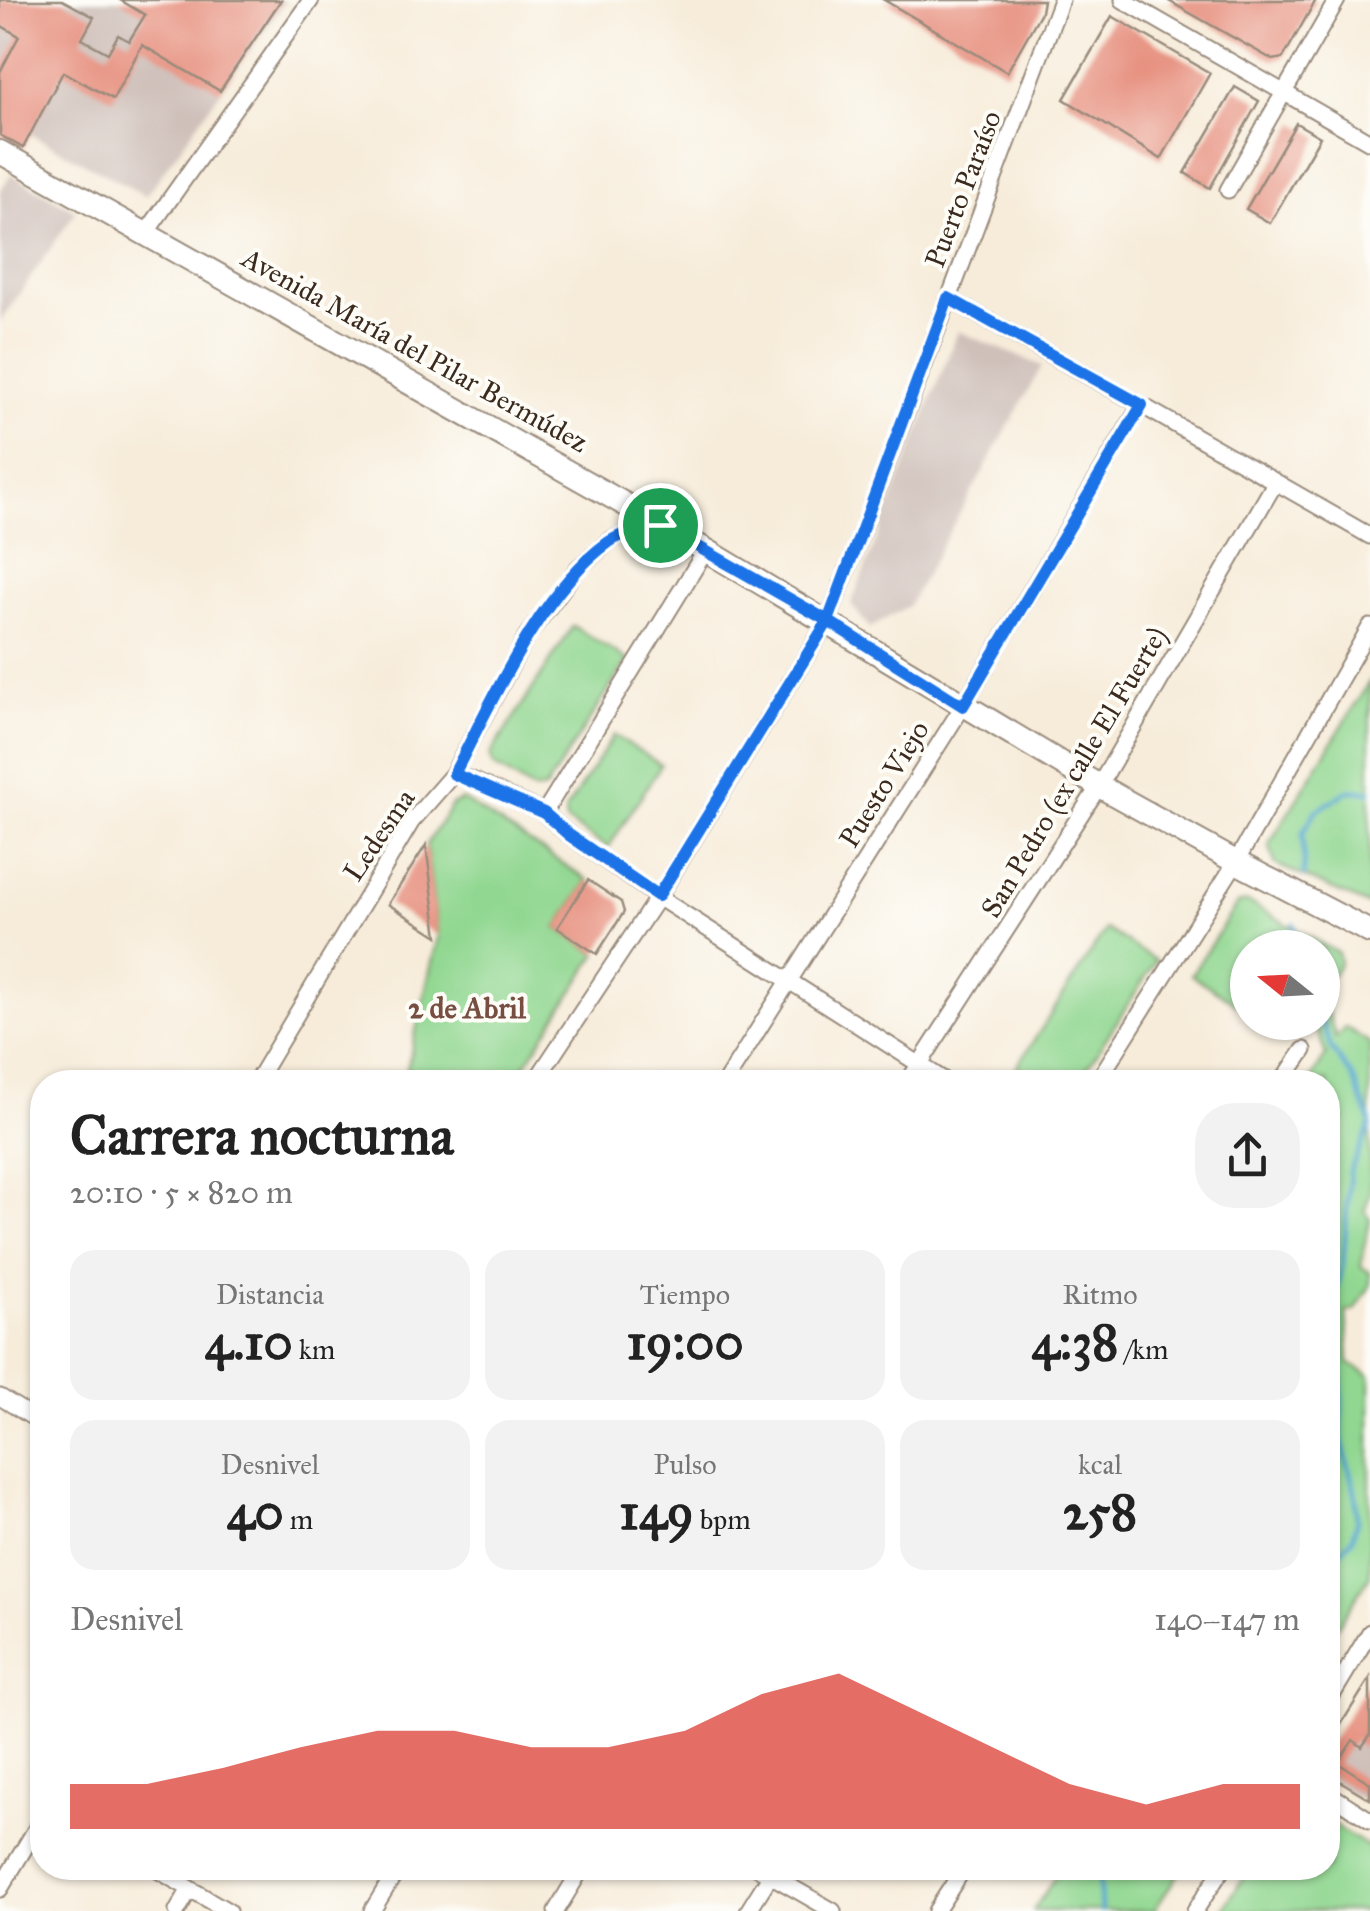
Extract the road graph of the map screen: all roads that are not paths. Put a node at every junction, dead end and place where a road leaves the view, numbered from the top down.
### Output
1 (310, 0) edge
2 (1062, 0) edge
3 (1123, 0) edge
4 (1337, 0) edge
5 (1284, 90) junction
6 (1370, 142) edge
7 (0, 152) edge
8 (1228, 190) dead end
9 (146, 233) junction
10 (948, 298) junction
11 (1142, 405) junction
12 (1275, 483) junction
13 (660, 525) junction
14 (1370, 536) edge
15 (706, 550) junction
16 (828, 621) junction
17 (1370, 626) edge
18 (963, 706) junction
19 (454, 774) junction
20 (1100, 786) junction
21 (544, 813) junction
22 (1236, 862) junction
23 (658, 896) junction
24 (1370, 932) edge
25 (789, 981) junction
26 (1304, 1050) dead end
27 (920, 1065) junction
28 (263, 1070) edge
29 (543, 1070) edge
30 (732, 1070) edge
31 (916, 1070) edge
32 (928, 1070) edge
33 (1106, 1070) edge
34 (1290, 1070) edge
35 (0, 1397) edge
36 (30, 1410) edge
37 (1370, 1632) edge
38 (1340, 1682) edge
39 (1340, 1801) edge
40 (1370, 1820) edge
41 (30, 1839) edge
42 (176, 1880) edge
43 (391, 1880) edge
44 (575, 1880) edge
45 (763, 1880) edge
46 (784, 1880) edge
47 (956, 1880) edge
48 (1215, 1880) edge
49 (190, 1888) junction
50 (0, 1889) edge
51 (177, 1911) edge
52 (228, 1911) edge
53 (372, 1911) edge
54 (556, 1911) edge
55 (748, 1911) edge
56 (833, 1911) edge
57 (936, 1911) edge
58 (1195, 1911) edge

1 - 9 street
2 - 10 street, Puerto Paraíso
3 - 5 street
4 - 5 street
5 - 6 street
5 - 8 street
7 - 9 street, Avenida María del Pilar Bermúdez
9 - 13 street, Avenida María del Pilar Bermúdez
10 - 11 street
10 - 16 street, Puerto Paraíso
11 - 12 street
11 - 18 street, Puesto Viejo
12 - 14 street
12 - 20 street, San Pedro (ex calle El Fuerte)
13 - 15 street, Avenida María del Pilar Bermúdez
13 - 19 street, Ledesma
15 - 16 street, Avenida María del Pilar Bermúdez
15 - 21 street
16 - 18 street, Avenida María del Pilar Bermúdez
16 - 23 street, Puerto Paraíso
17 - 22 street
18 - 20 street, Avenida María del Pilar Bermúdez
18 - 25 street, Puesto Viejo
19 - 21 street
19 - 28 street, Ledesma
20 - 22 street, Avenida María del Pilar Bermúdez
20 - 27 street, San Pedro (ex calle El Fuerte)
21 - 23 street
22 - 24 street, Avenida María del Pilar Bermúdez
22 - 33 street
23 - 25 street
23 - 29 street, Puerto Paraíso
25 - 27 street
25 - 30 street, Puesto Viejo
26 - 34 street
27 - 31 street, San Pedro (ex calle El Fuerte)
27 - 32 street
35 - 36 street
37 - 38 street
39 - 40 street
41 - 50 street
42 - 49 street
43 - 53 street
44 - 54 street
45 - 55 street
46 - 56 street
47 - 57 street
48 - 58 street
49 - 51 street
49 - 52 street

